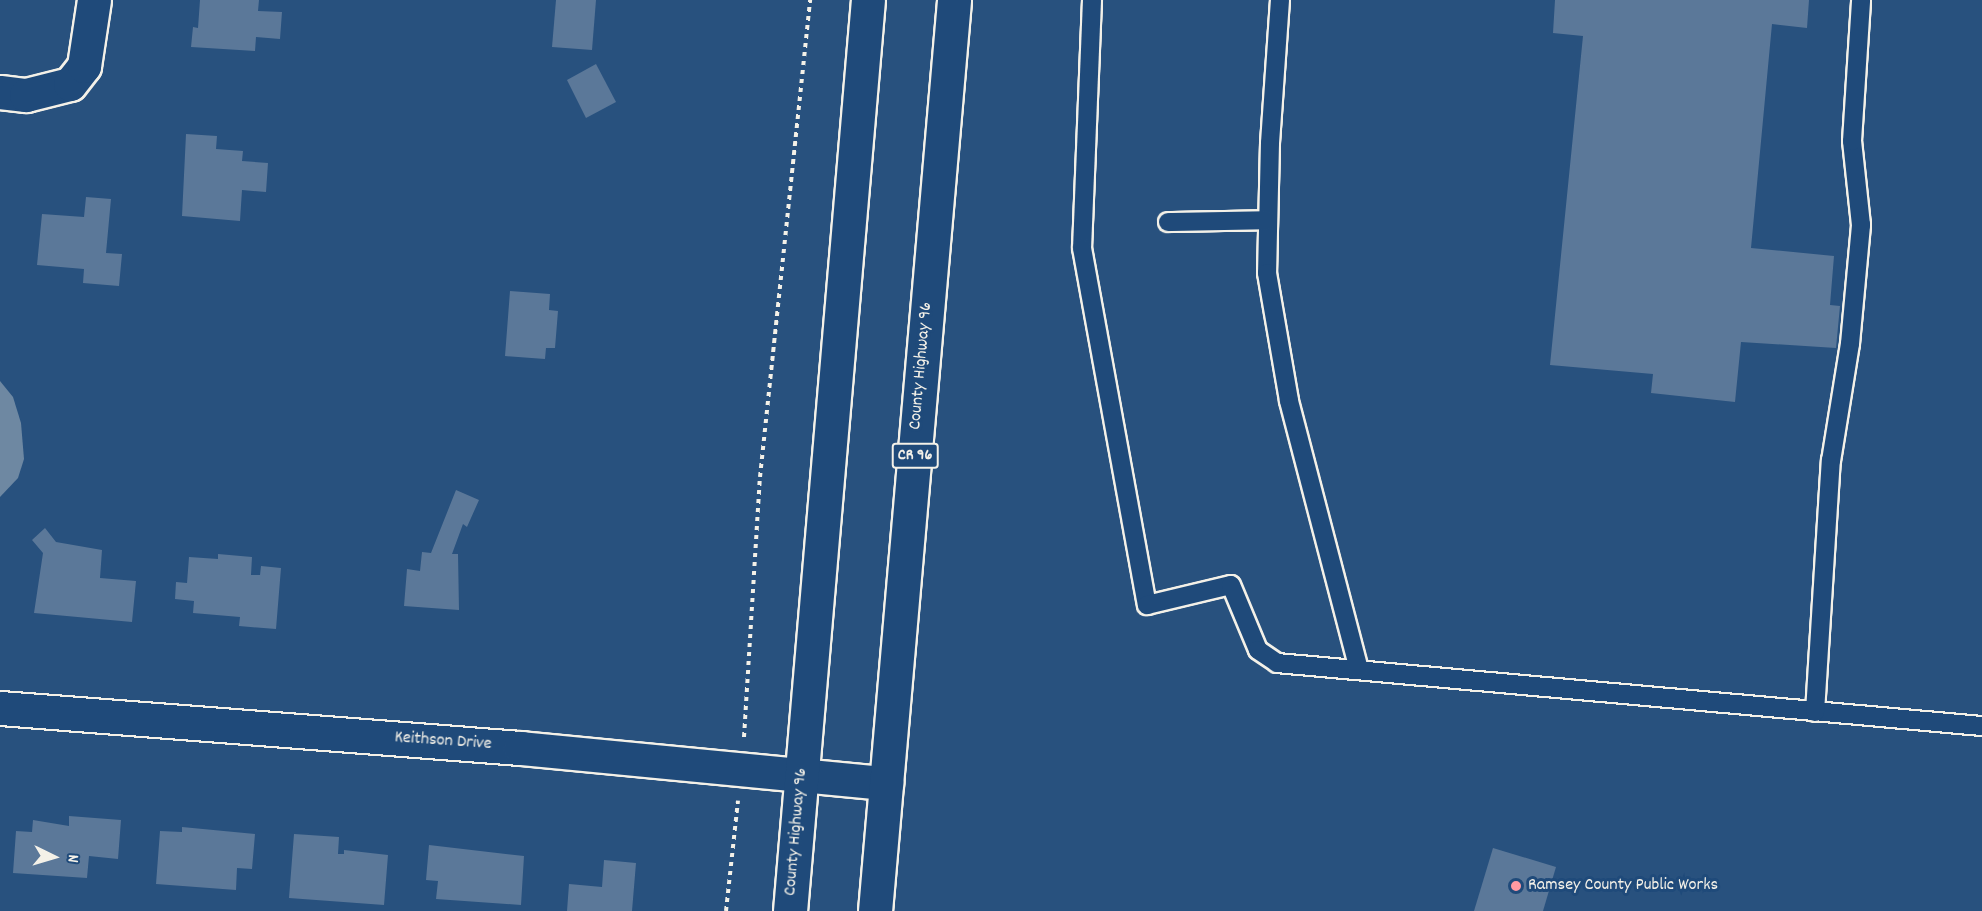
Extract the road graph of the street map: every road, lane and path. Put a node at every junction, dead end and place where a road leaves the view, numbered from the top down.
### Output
1 (94, 0) edge
2 (810, 0) edge
3 (868, 0) edge
4 (954, 0) edge
5 (1092, 0) edge
6 (1280, 0) edge
7 (1861, 0) edge
8 (0, 92) edge
9 (1268, 220) junction
10 (1168, 222) dead end
11 (1359, 669) junction
12 (0, 708) edge
13 (1815, 712) junction
14 (1982, 726) edge
15 (745, 734) dead end
16 (802, 775) junction
17 (886, 783) junction
18 (739, 794) dead end
19 (726, 911) edge
20 (790, 911) edge
21 (875, 911) edge

1 - 8 main road
2 - 15 path
3 - 16 main road, County Highway 96
4 - 17 main road, County Highway 96 / CR 96
5 - 11 lane
6 - 9 lane
7 - 13 lane
9 - 10 lane
9 - 11 lane
11 - 13 lane
12 - 16 main road, Keithson Drive
13 - 14 lane
16 - 17 main road, Keithson Drive
16 - 20 main road, County Highway 96
17 - 21 main road, County Highway 96 / CR 96
18 - 19 path

